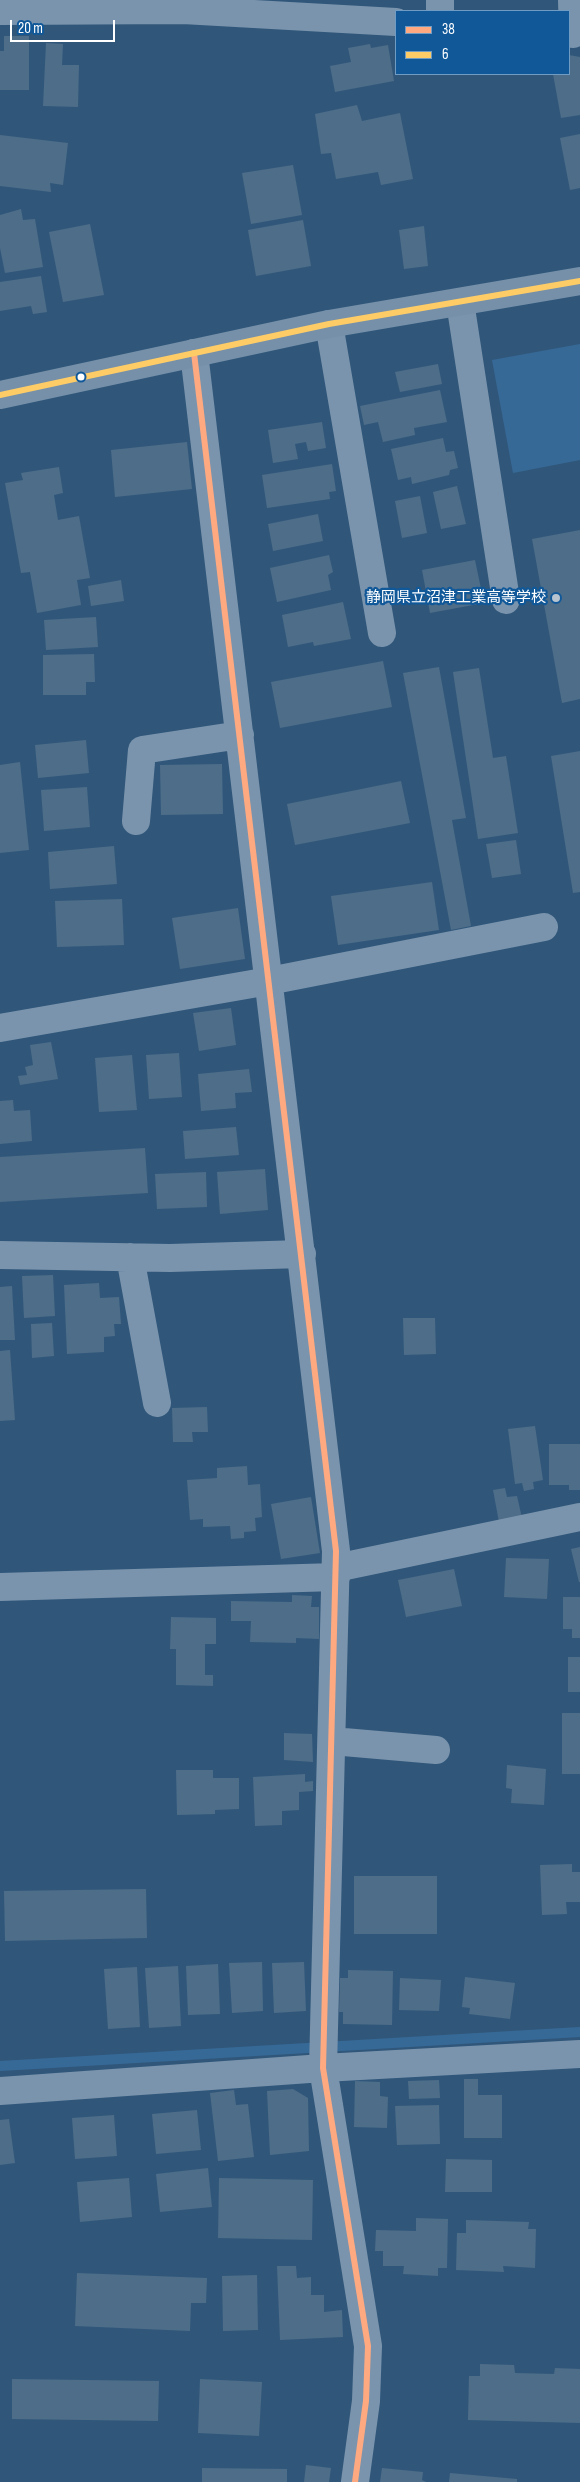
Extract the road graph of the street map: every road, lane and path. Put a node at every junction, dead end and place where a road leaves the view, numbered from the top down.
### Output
1 (572, 0) edge
2 (183, 5) edge
3 (312, 8) edge
4 (0, 11) edge
5 (395, 22) edge
6 (574, 34) edge
7 (580, 281) edge
8 (460, 302) junction
9 (329, 324) junction
10 (194, 353) junction
11 (0, 395) edge
12 (506, 600) dead end
13 (382, 633) dead end
14 (240, 734) junction
15 (136, 821) dead end
16 (544, 927) dead end
17 (269, 981) junction
18 (0, 1028) edge
19 (302, 1254) junction
20 (0, 1255) edge
21 (130, 1257) junction
22 (157, 1403) dead end
23 (580, 1516) edge
24 (336, 1573) junction
25 (0, 1587) edge
26 (332, 1741) junction
27 (436, 1750) dead end
28 (580, 2054) edge
29 (323, 2068) junction
30 (0, 2090) edge
31 (355, 2482) edge

1 - 6 street
2 - 3 street
2 - 4 street
3 - 5 street
7 - 8 street
8 - 9 street
8 - 12 street
9 - 10 street
9 - 13 street
10 - 11 street
10 - 14 street
14 - 15 street
14 - 17 street
16 - 17 street
17 - 18 street
17 - 19 street
19 - 21 street
19 - 24 street
20 - 21 street
21 - 22 street
23 - 24 street
24 - 25 street
24 - 26 street
26 - 27 street
26 - 29 street
28 - 29 street
29 - 30 street
29 - 31 street

